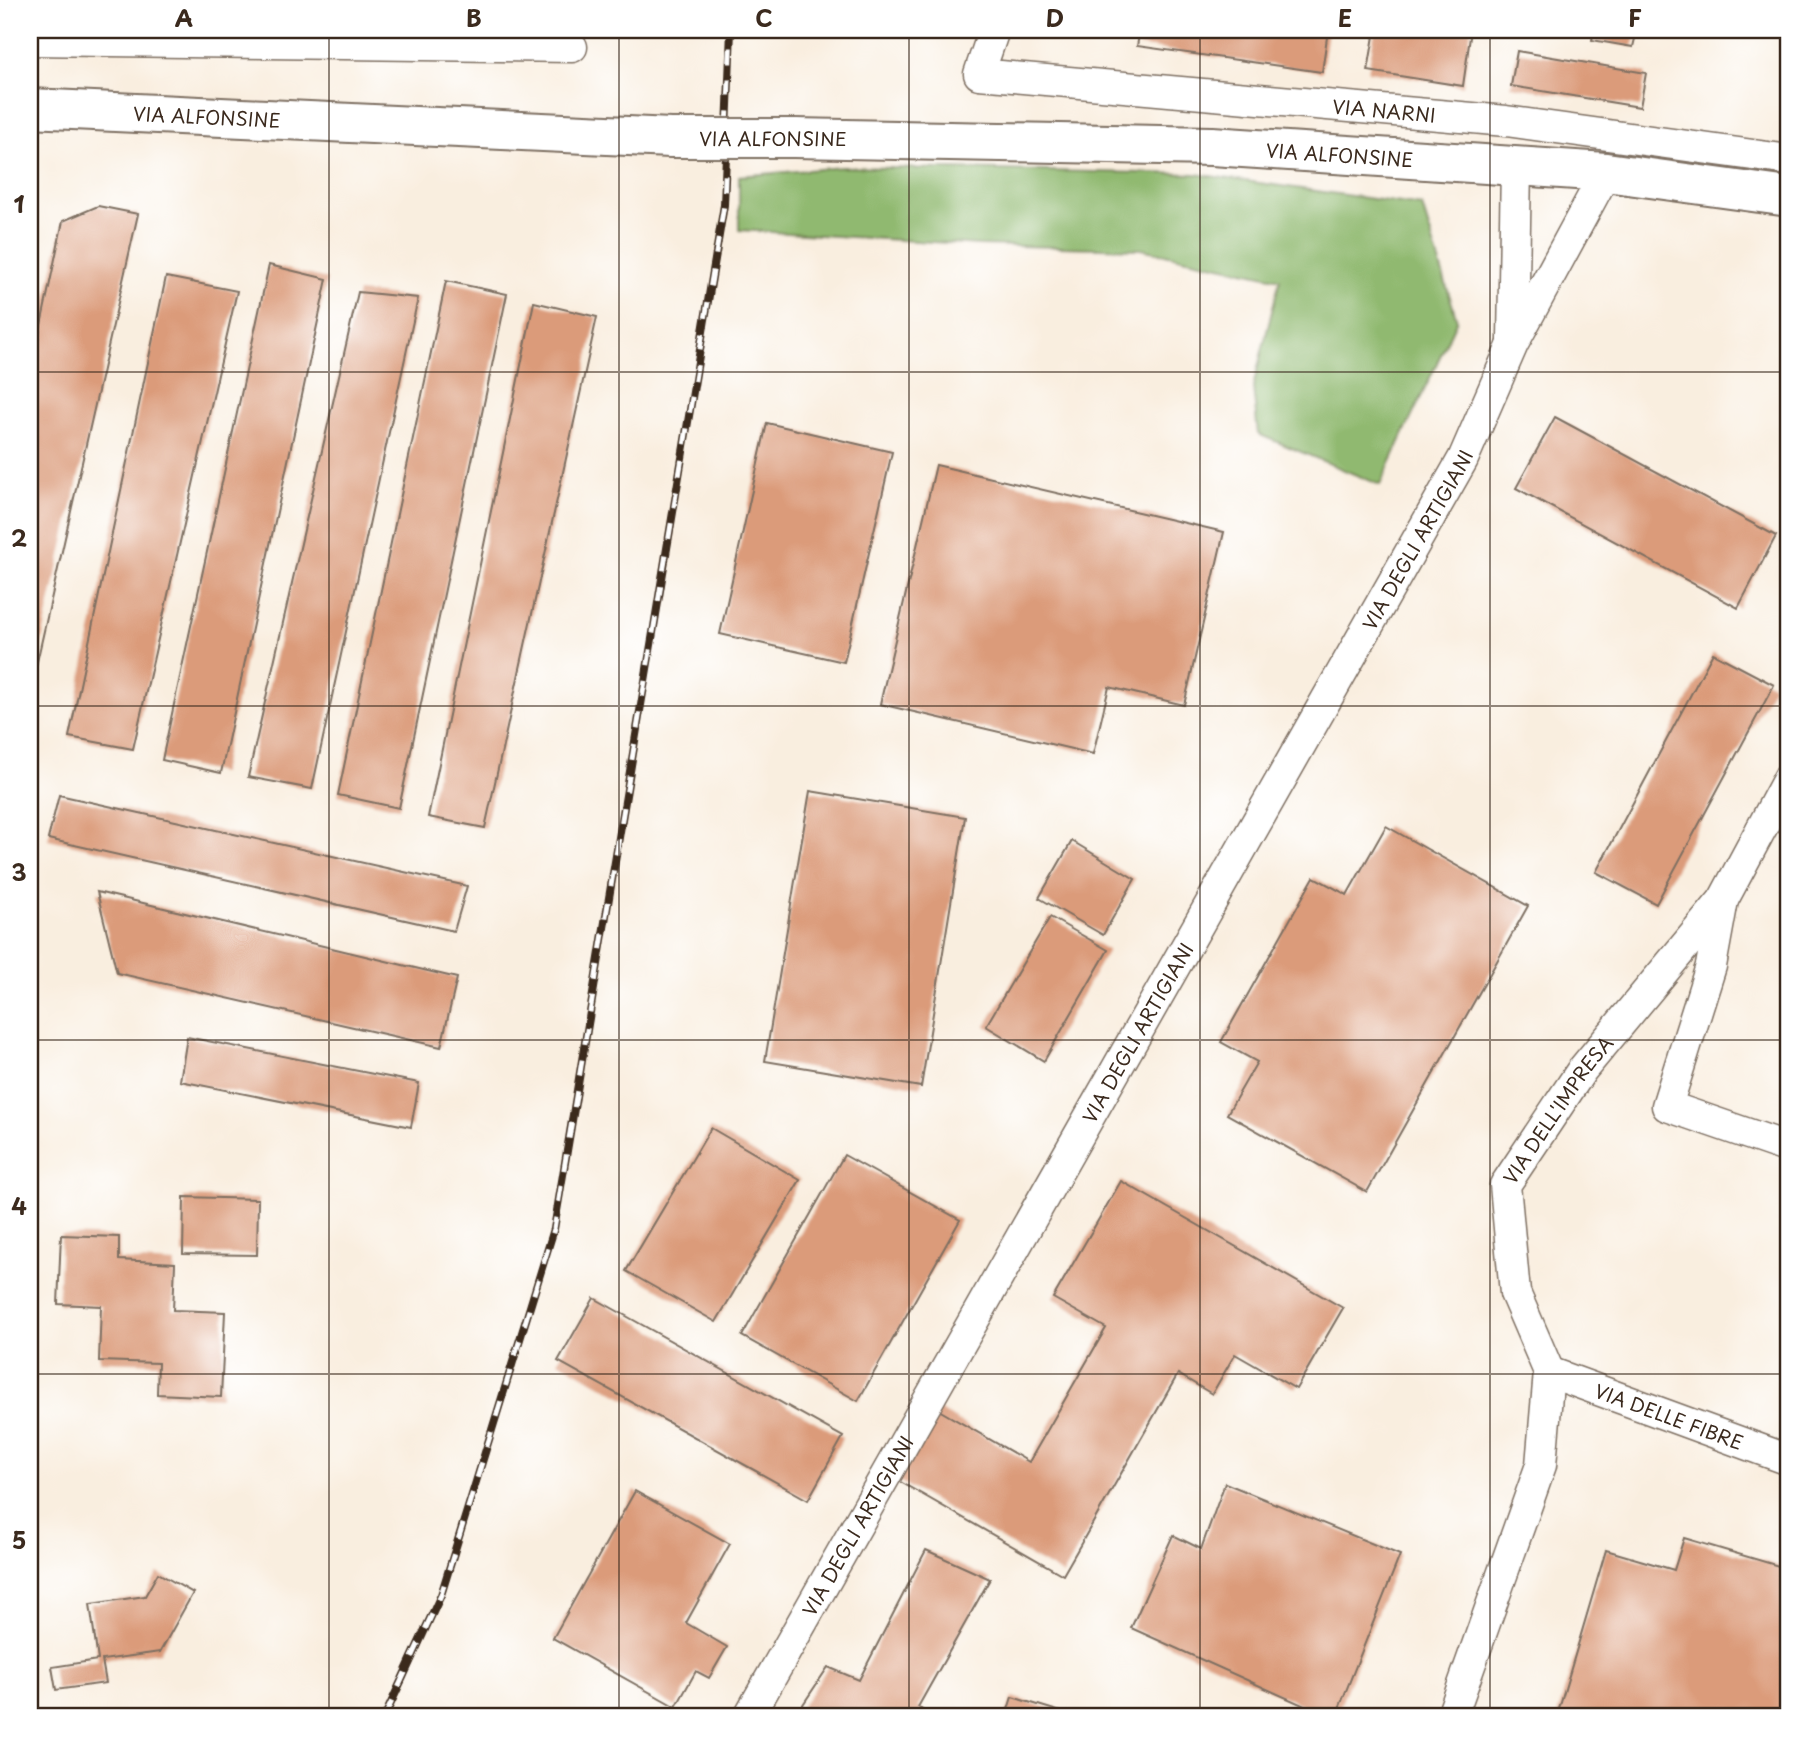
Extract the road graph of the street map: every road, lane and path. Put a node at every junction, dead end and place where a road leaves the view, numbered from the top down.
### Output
1 (994, 30) edge
2 (85, 35) edge
3 (30, 40) edge
4 (572, 47) dead end
5 (30, 108) edge
6 (1789, 160) edge
7 (1516, 166) junction
8 (1606, 172) junction
9 (1789, 197) edge
10 (1513, 344) junction
11 (1789, 777) edge
12 (1723, 900) junction
13 (1789, 1148) edge
14 (1549, 1372) junction
15 (1789, 1460) edge
16 (749, 1716) edge
17 (1452, 1716) edge

1 - 6 street, VIA NARNI
2 - 3 street
2 - 4 street
5 - 7 main road, VIA ALFONSINE, bridge
7 - 8 main road
7 - 10 street, VIA DEGLI ARTIGIANI
8 - 9 main road
8 - 10 street, VIA DEGLI ARTIGIANI
10 - 16 street, VIA DEGLI ARTIGIANI
11 - 12 street
12 - 13 street
12 - 14 street, VIA DELL'IMPRESA
14 - 15 street, VIA DELLE FIBRE
14 - 17 street, VIA DELL'IMPRESA

